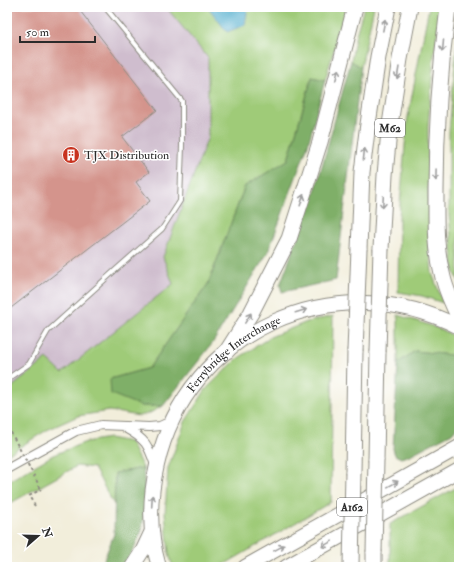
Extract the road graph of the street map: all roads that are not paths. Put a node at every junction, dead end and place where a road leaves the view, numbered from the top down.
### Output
1 (105, 7) edge
2 (355, 7) edge
3 (388, 7) edge
4 (410, 7) edge
5 (448, 7) edge
6 (459, 318) edge
7 (459, 326) edge
8 (227, 351) junction
9 (7, 379) edge
10 (173, 420) junction
11 (121, 426) junction
12 (459, 447) edge
13 (7, 468) edge
14 (156, 468) junction
15 (459, 470) edge
16 (152, 530) junction
17 (351, 566) edge
18 (132, 567) edge
19 (159, 567) edge
20 (245, 567) edge
21 (286, 567) edge
22 (374, 567) edge

1 - 9 lane
8 -> 2 highway
17 -> 3 highway, M62, bridge
4 -> 22 highway, M62, bridge
5 -> 6 highway
8 -> 7 highway, Ferrybridge Interchange
8 - 10 highway, Ferrybridge Interchange
10 - 11 street
10 - 14 highway, Ferrybridge Interchange
11 - 13 street
11 - 14 street
20 -> 12 highway, A162
16 -> 14 highway, Ferrybridge Interchange
15 -> 21 highway, A162
16 - 18 highway
16 - 19 highway, Ferrybridge Interchange

